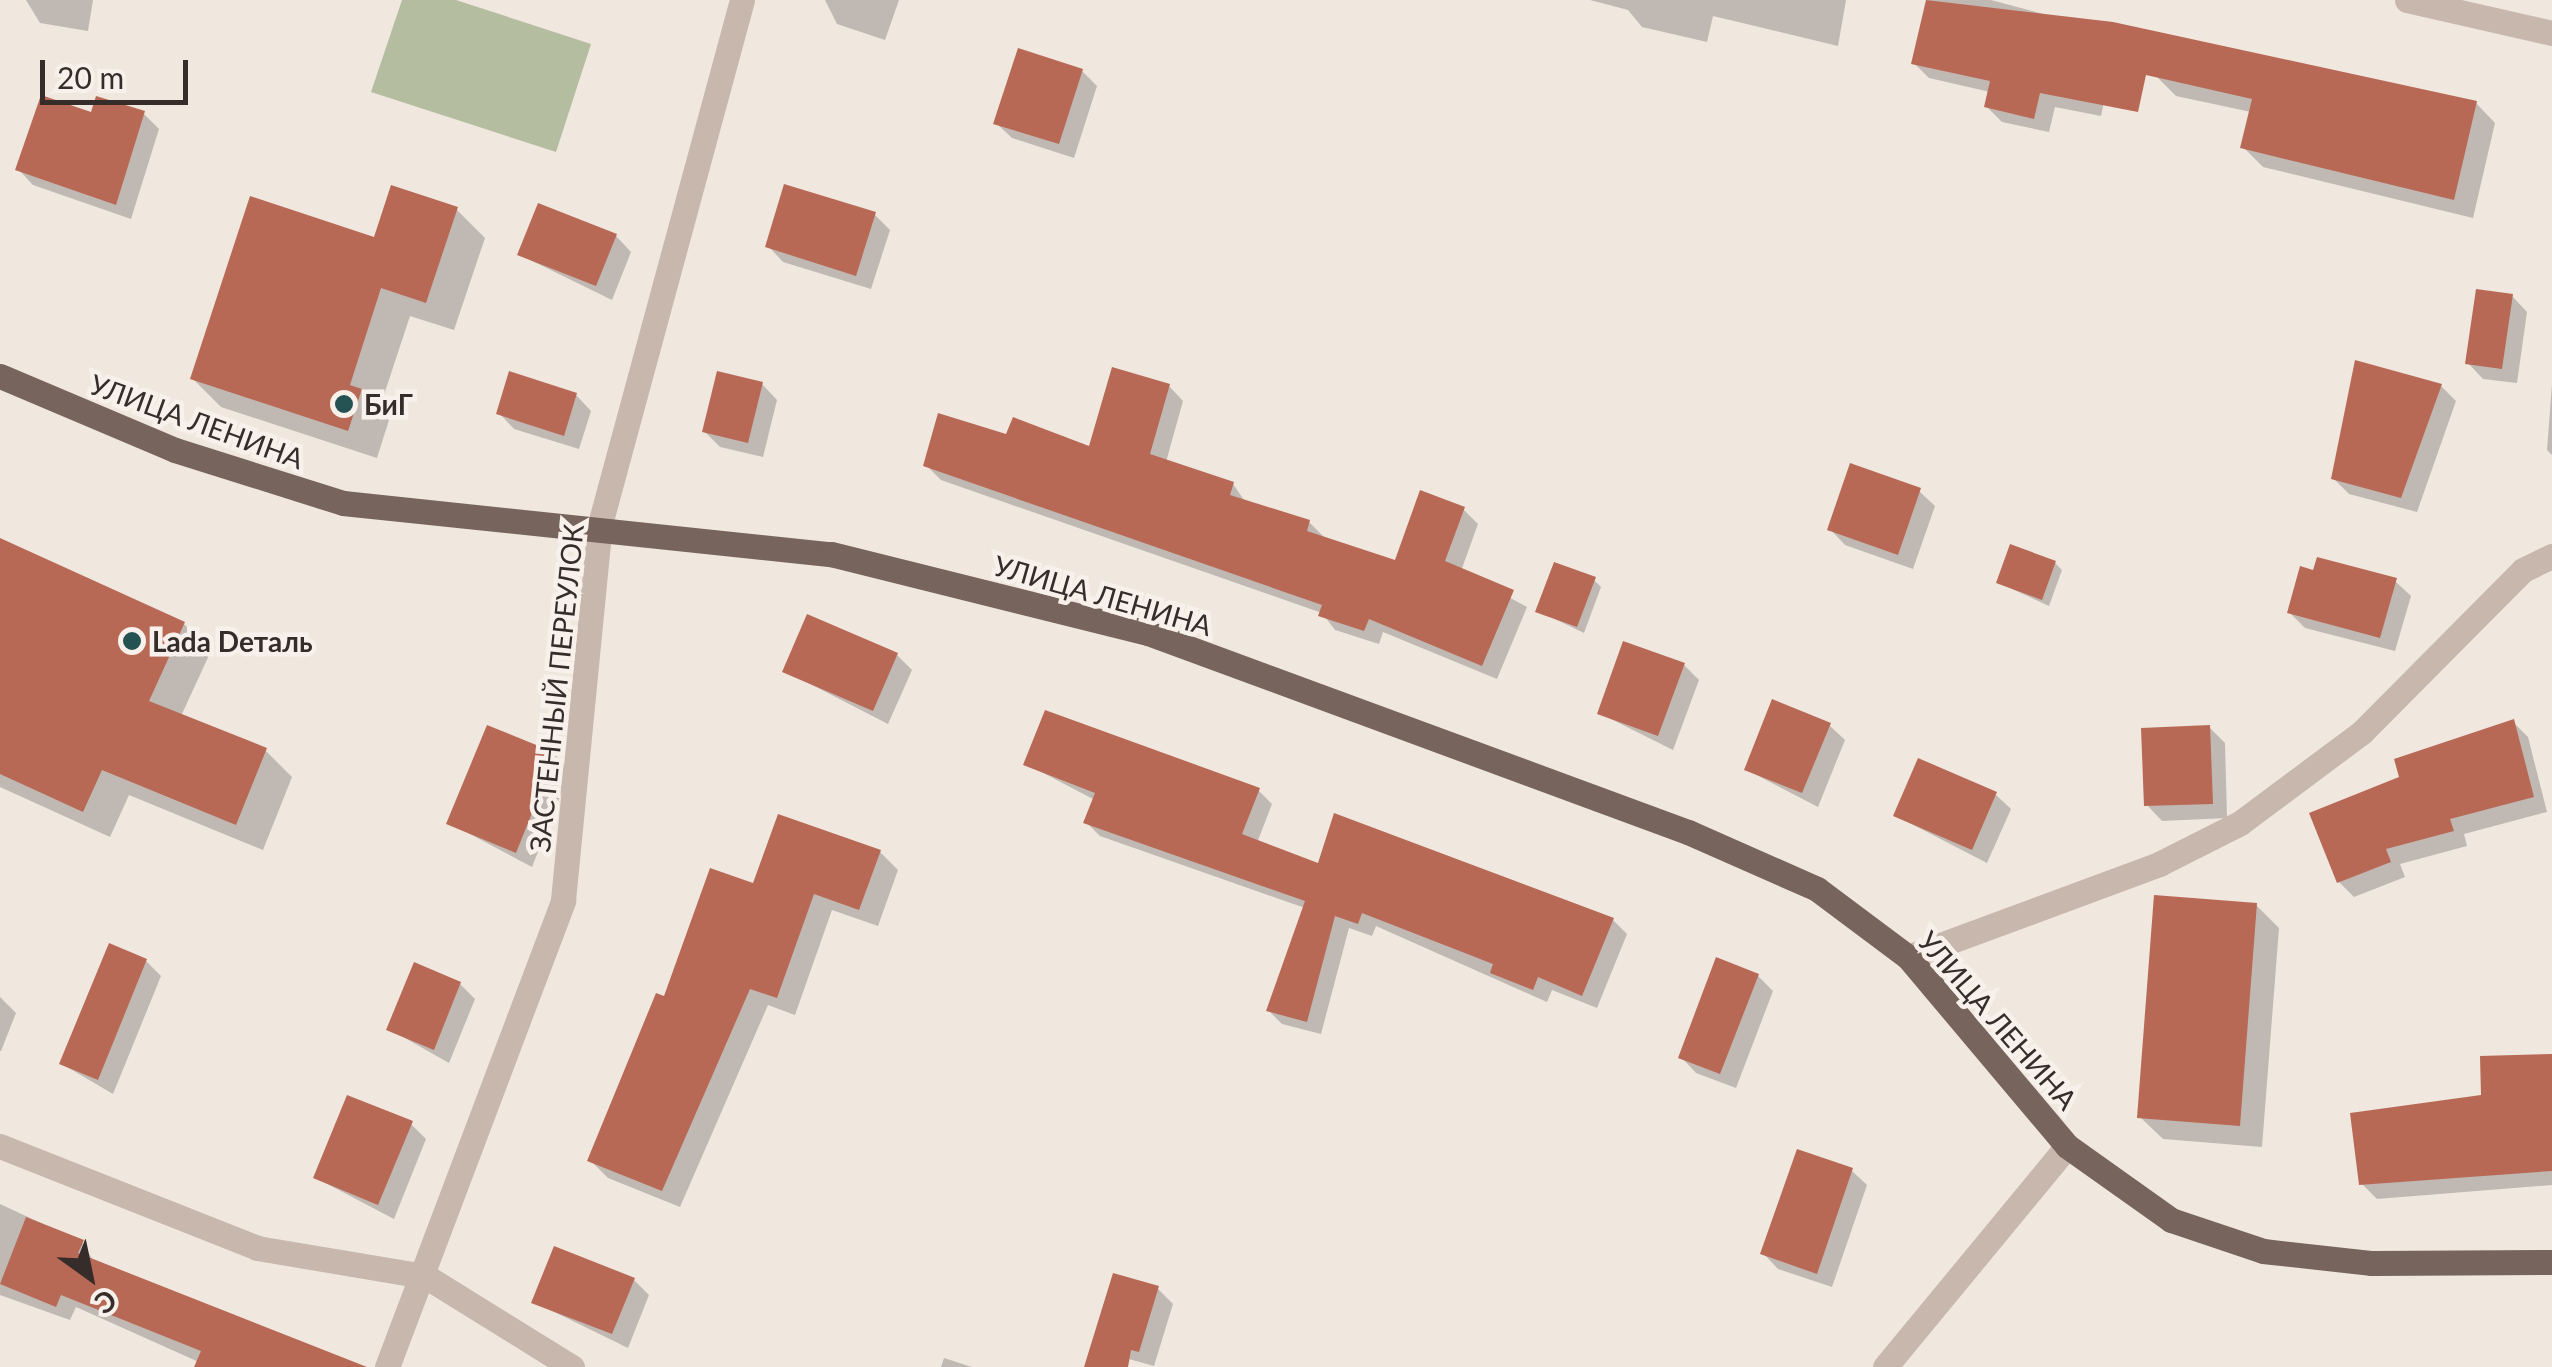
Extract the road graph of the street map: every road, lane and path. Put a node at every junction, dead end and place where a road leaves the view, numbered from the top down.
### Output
1 (742, 0) edge
2 (2407, 0) edge
3 (2552, 33) edge
4 (0, 376) edge
5 (600, 524) junction
6 (2552, 556) edge
7 (1908, 957) junction
8 (0, 1146) edge
9 (2067, 1146) junction
10 (2552, 1262) edge
11 (425, 1276) junction
12 (387, 1367) edge
13 (572, 1367) edge
14 (1886, 1367) edge

1 - 5 street, ЗАСТЕННЫЙ ПЕРЕУЛОК
2 - 3 street
4 - 5 main road, УЛИЦА ЛЕНИНА
5 - 7 main road, УЛИЦА ЛЕНИНА
5 - 11 street, ЗАСТЕННЫЙ ПЕРЕУЛОК
6 - 7 street
7 - 9 main road, УЛИЦА ЛЕНИНА
8 - 11 street
9 - 10 main road, УЛИЦА ЛЕНИНА
9 - 14 street
11 - 12 street, ЗАСТЕННЫЙ ПЕРЕУЛОК
11 - 13 street

